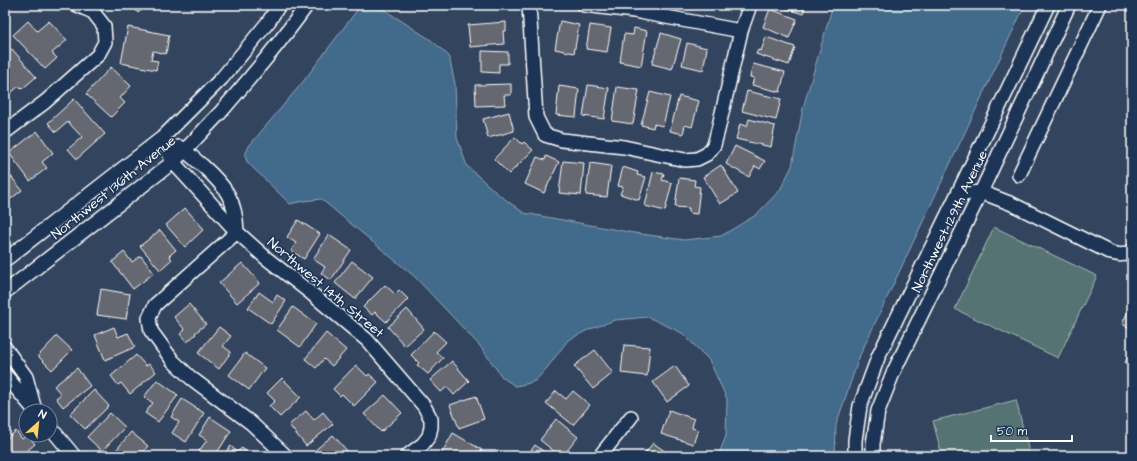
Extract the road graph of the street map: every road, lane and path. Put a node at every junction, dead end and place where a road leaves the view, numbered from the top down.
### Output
1 (77, 5) edge
2 (280, 5) edge
3 (307, 5) edge
4 (529, 5) edge
5 (584, 5) edge
6 (750, 5) edge
7 (1048, 5) edge
8 (1069, 5) edge
9 (1100, 5) edge
10 (741, 31) junction
11 (5, 132) edge
12 (162, 138) junction
13 (185, 151) junction
14 (173, 162) junction
15 (1019, 175) dead end
16 (980, 192) junction
17 (956, 197) junction
18 (237, 232) junction
19 (1132, 251) edge
20 (5, 260) edge
21 (5, 292) edge
22 (5, 348) edge
23 (5, 375) edge
24 (28, 403) edge
25 (33, 403) edge
26 (630, 417) dead end
27 (58, 437) edge
28 (74, 456) edge
29 (286, 456) edge
30 (407, 456) edge
31 (600, 456) edge
32 (855, 456) edge
33 (873, 456) edge

1 - 11 street
2 - 12 street, Northwest 136th Avenue
3 - 13 street, Northwest 136th Avenue
4 - 10 street
5 - 10 street
6 - 10 street
7 - 17 street, Northwest 129th Avenue
8 - 16 street, Northwest 129th Avenue
9 - 15 street
12 - 13 street
12 - 14 street, Northwest 14th Street
12 - 20 street, Northwest 136th Avenue
13 - 14 street, Northwest 136th Avenue
13 - 18 street
14 - 18 street, Northwest 14th Street
14 - 21 street, Northwest 136th Avenue
16 - 17 street
16 - 19 street
16 - 33 street, Northwest 129th Avenue
17 - 32 street, Northwest 129th Avenue
18 - 29 street
18 - 30 street, Northwest 14th Street
22 - 25 street
23 - 24 street
26 - 31 street
27 - 28 street

